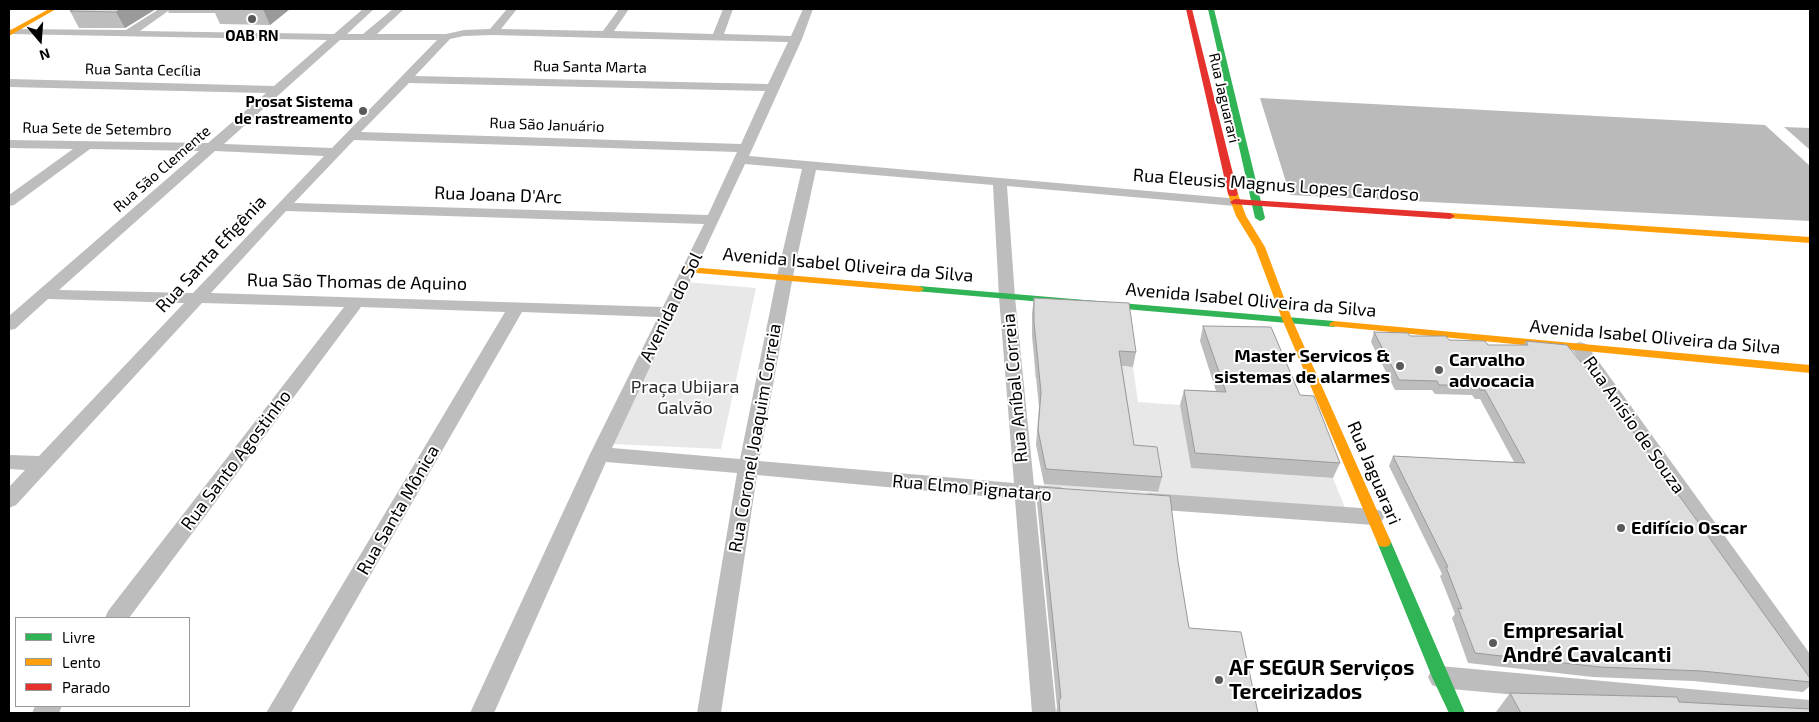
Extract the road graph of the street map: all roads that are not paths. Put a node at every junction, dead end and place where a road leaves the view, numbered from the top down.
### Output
1 (53, 9) edge
2 (166, 9) edge
3 (369, 9) edge
4 (399, 9) edge
5 (512, 9) edge
6 (624, 9) edge
7 (728, 9) edge
8 (808, 9) edge
9 (1189, 9) edge
10 (1211, 9) edge
11 (492, 32) junction
12 (11, 33) edge
13 (128, 34) junction
14 (606, 35) junction
15 (337, 37) junction
16 (366, 37) junction
17 (446, 37) junction
18 (717, 37) junction
19 (796, 39) junction
20 (407, 79) junction
21 (9, 83) edge
22 (772, 88) junction
23 (276, 90) junction
24 (350, 136) junction
25 (9, 144) edge
26 (87, 145) junction
27 (211, 147) junction
28 (335, 152) junction
29 (742, 153) junction
30 (810, 165) junction
31 (1000, 182) junction
32 (9, 202) edge
33 (1236, 202) junction
34 (1257, 204) junction
35 (282, 207) junction
36 (713, 220) junction
37 (1810, 240) edge
38 (1260, 246) junction
39 (689, 270) junction
40 (785, 276) junction
41 (44, 294) junction
42 (1007, 297) junction
43 (197, 298) junction
44 (356, 302) junction
45 (517, 306) junction
46 (669, 312) junction
47 (1287, 320) junction
48 (9, 325) edge
49 (1580, 348) junction
50 (1810, 369) edge
51 (600, 454) junction
52 (9, 462) edge
53 (43, 463) junction
54 (748, 468) junction
55 (1024, 492) junction
56 (1084, 497) edge
57 (9, 500) edge
58 (1133, 500) edge
59 (1374, 517) junction
60 (117, 617) edge
61 (1810, 673) edge
62 (1440, 677) junction
63 (1810, 711) edge
64 (278, 713) edge
65 (482, 713) edge
66 (709, 713) edge
67 (1044, 713) edge
68 (1457, 713) edge

1 - 12 main road
2 - 13 street
3 - 15 street, Rua São Clemente
4 - 16 street
5 - 11 street
6 - 14 street
7 - 18 street
8 - 19 street, Avenida do Sol
9 - 33 main road, Rua Jaguarari
10 - 34 main road, Rua Jaguarari
11 - 14 street
11 - 17 street
12 - 13 street
13 - 15 street
14 - 18 street
15 - 16 street
15 - 23 street, Rua São Clemente
16 - 17 street
17 - 20 street, Rua Santa Efigênia
18 - 19 street
19 - 22 street, Avenida do Sol
20 - 22 street, Rua Santa Marta
20 - 24 street, Rua Santa Efigênia
21 - 23 street, Rua Santa Cecília
22 - 29 street, Avenida do Sol
23 - 27 street, Rua São Clemente
24 - 28 street, Rua Santa Efigênia
24 - 29 street, Rua São Januário
25 - 26 street, Rua Sete de Setembro
26 - 27 street, Rua Sete de Setembro
26 - 32 street
27 - 28 street, Rua Sete de Setembro
27 - 41 street, Rua São Clemente
28 - 35 street, Rua Santa Efigênia
29 - 30 street, Rua Eleusis Magnus Lopes Cardoso
29 - 36 street, Avenida do Sol
30 - 31 street, Rua Eleusis Magnus Lopes Cardoso
30 - 40 street, Rua Coronel Joaquim Correia
31 - 33 street, Rua Eleusis Magnus Lopes Cardoso
31 - 42 street, Rua Aníbal Correia
33 - 34 main road, Rua Eleusis Magnus Lopes Cardoso
33 - 38 main road, Rua Jaguarari
34 - 37 main road, Rua Eleusis Magnus Lopes Cardoso
34 - 38 main road, Rua Jaguarari
35 - 36 street, Rua Joana D'Arc
35 - 43 street, Rua Santa Efigênia
36 - 39 street, Avenida do Sol
38 - 47 main road, Rua Jaguarari
39 - 40 main road, Avenida Isabel Oliveira da Silva
39 - 46 street, Avenida do Sol
40 - 42 main road, Avenida Isabel Oliveira da Silva
40 - 54 street, Rua Coronel Joaquim Correia
41 - 43 street, Rua São Thomas de Aquino
41 - 48 street, Rua São Clemente
42 - 47 main road, Avenida Isabel Oliveira da Silva
42 - 55 street, Rua Aníbal Correia
43 - 44 street, Rua São Thomas de Aquino
43 - 53 street, Rua Santa Efigênia
44 - 45 street, Rua São Thomas de Aquino
44 - 60 street, Rua Santo Agostinho
45 - 46 street, Rua São Thomas de Aquino
45 - 64 street, Rua Santa Mônica
46 - 51 street, Avenida do Sol
47 - 49 main road, Avenida Isabel Oliveira da Silva
47 - 59 main road, Rua Jaguarari
49 - 50 main road, Avenida Isabel Oliveira da Silva
49 - 61 street, Rua Anísio de Souza
51 - 54 street, Rua Elmo Pignataro
51 - 65 street, Avenida do Sol
52 - 53 street
53 - 57 street, Rua Santa Efigênia
54 - 55 street, Rua Elmo Pignataro
54 - 66 street, Rua Coronel Joaquim Correia
55 - 56 street, Rua Elmo Pignataro
55 - 67 street, Rua Aníbal Correia
58 - 59 street
59 - 62 main road, Rua Jaguarari
62 - 63 street
62 - 68 main road, Rua Jaguarari

